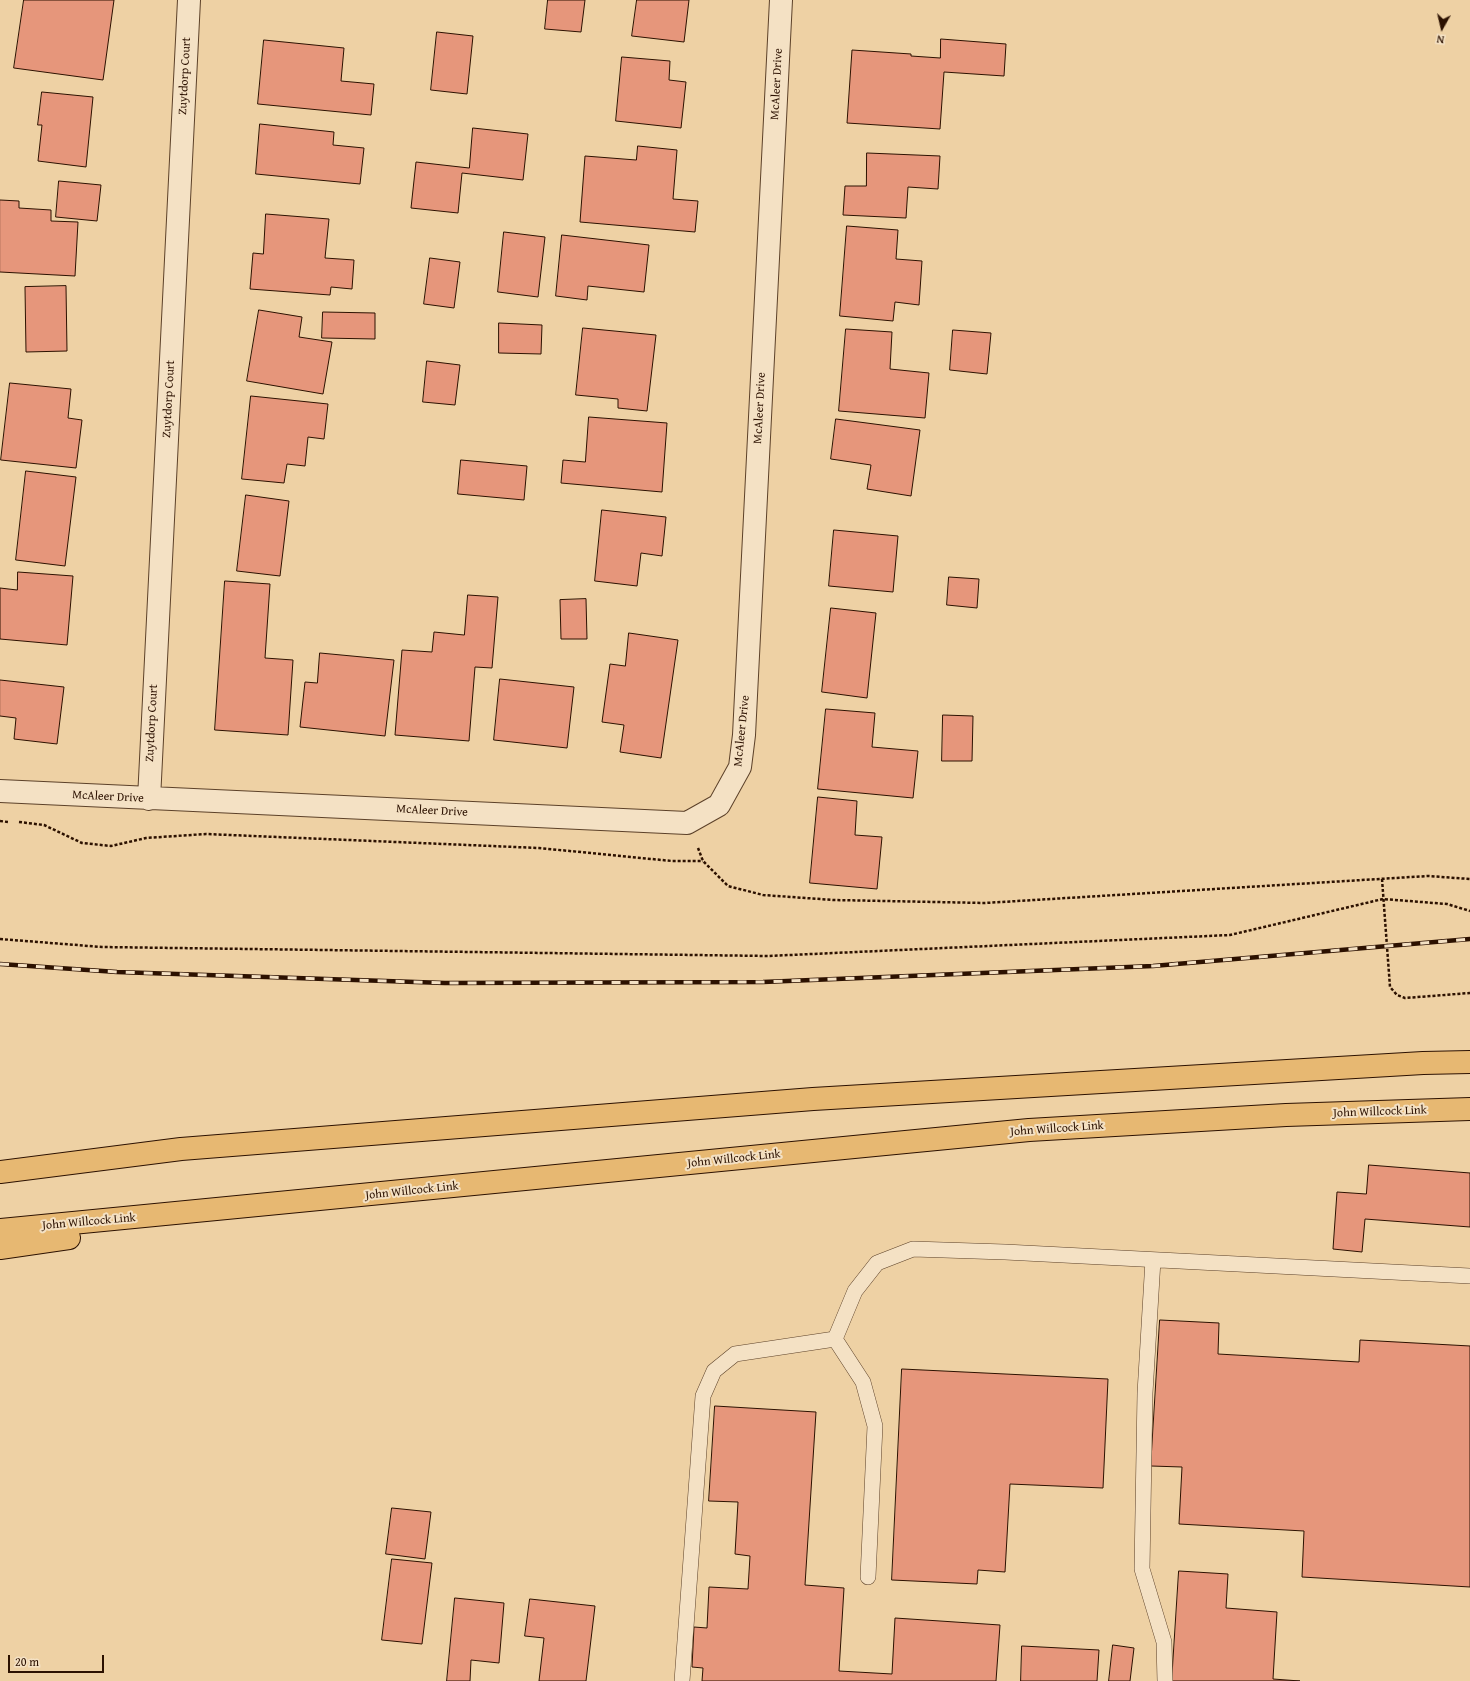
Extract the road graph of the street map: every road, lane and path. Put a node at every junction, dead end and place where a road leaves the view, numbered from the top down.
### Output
1 (189, 0) edge
2 (781, 0) edge
3 (0, 791) edge
4 (149, 799) junction
5 (0, 821) edge
6 (695, 841) dead end
7 (703, 861) junction
8 (1382, 879) junction
9 (1470, 880) edge
10 (1383, 899) junction
11 (1470, 910) edge
12 (0, 939) edge
13 (1470, 993) edge
14 (1470, 1062) edge
15 (1470, 1109) edge
16 (181, 1148) junction
17 (0, 1159) edge
18 (0, 1172) edge
19 (341, 1198) junction
20 (0, 1230) edge
21 (0, 1248) edge
22 (1153, 1260) junction
23 (1470, 1276) edge
24 (835, 1339) junction
25 (868, 1577) dead end
26 (682, 1681) edge
27 (1165, 1681) edge

1 - 4 street, Zuytdorp Court
2 - 4 street, McAleer Drive
3 - 4 street, McAleer Drive
5 - 7 path
6 - 7 path
7 - 8 path
8 - 9 path
8 - 10 path
10 - 11 path
10 - 12 path
10 - 13 path
14 - 16 main road
15 - 19 main road, John Willcock Link
16 - 17 main road
16 - 18 main road
19 - 20 main road, John Willcock Link
19 - 21 main road
22 - 23 lane
22 - 24 lane
22 - 27 lane
24 - 25 lane
24 - 26 lane

